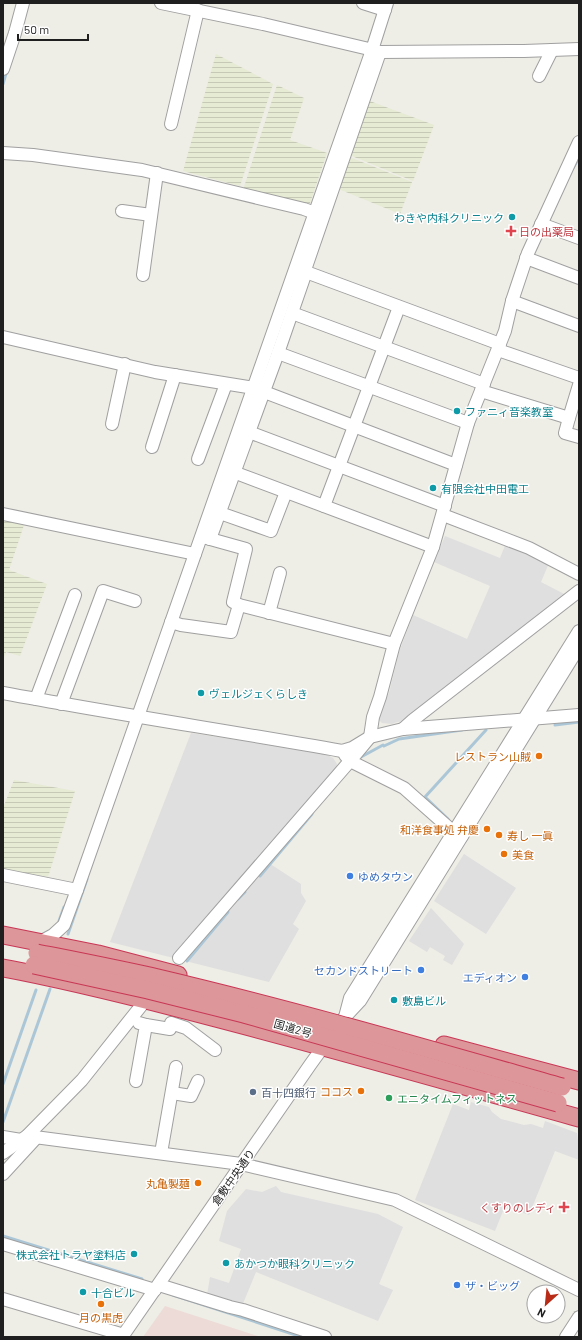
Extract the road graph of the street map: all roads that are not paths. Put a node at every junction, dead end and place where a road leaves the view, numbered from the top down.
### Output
1 (23, 3) edge
2 (160, 3) edge
3 (363, 3) edge
4 (386, 6) edge
5 (198, 10) junction
6 (579, 49) edge
7 (552, 50) junction
8 (376, 51) junction
9 (3, 68) edge
10 (539, 76) dead end
11 (171, 124) dead end
12 (579, 142) edge
13 (3, 153) edge
14 (157, 174) junction
15 (122, 211) dead end
16 (315, 213) junction
17 (151, 215) junction
18 (541, 224) junction
19 (579, 238) edge
20 (526, 260) junction
21 (306, 272) junction
22 (143, 275) dead end
23 (579, 278) edge
24 (512, 301) junction
25 (399, 307) junction
26 (292, 314) junction
27 (579, 326) edge
28 (3, 337) edge
29 (384, 346) junction
30 (499, 347) junction
31 (278, 353) junction
32 (125, 364) junction
33 (175, 375) junction
34 (579, 378) edge
35 (226, 384) junction
36 (579, 385) edge
37 (368, 386) junction
38 (482, 388) junction
39 (259, 390) junction
40 (569, 418) junction
41 (112, 424) dead end
42 (468, 424) junction
43 (354, 426) junction
44 (249, 432) junction
45 (579, 437) edge
46 (152, 447) dead end
47 (198, 459) dead end
48 (456, 465) junction
49 (339, 466) junction
50 (230, 471) junction
51 (286, 492) junction
52 (324, 506) junction
53 (444, 510) junction
54 (220, 513) junction
55 (3, 514) edge
56 (205, 538) junction
57 (433, 547) junction
58 (195, 554) junction
59 (280, 573) dead end
60 (579, 574) edge
61 (579, 591) edge
62 (75, 595) dead end
63 (135, 601) dead end
64 (239, 605) junction
65 (269, 613) junction
66 (175, 623) junction
67 (579, 631) edge
68 (394, 644) junction
69 (579, 647) edge
70 (3, 693) edge
71 (36, 699) junction
72 (61, 704) junction
73 (579, 715) edge
74 (138, 717) junction
75 (529, 719) junction
76 (403, 729) junction
77 (370, 737) junction
78 (346, 756) junction
79 (458, 833) junction
80 (3, 875) edge
81 (73, 889) junction
82 (3, 935) edge
83 (3, 947) edge
84 (37, 953) junction
85 (179, 958) dead end
86 (3, 959) edge
87 (3, 968) edge
88 (140, 1006) dead end
89 (344, 1018) junction
90 (136, 1022) junction
91 (323, 1046) junction
92 (214, 1050) dead end
93 (176, 1067) dead end
94 (136, 1081) dead end
95 (198, 1081) dead end
96 (579, 1081) edge
97 (579, 1092) edge
98 (172, 1093) junction
99 (560, 1095) junction
100 (579, 1109) edge
101 (579, 1118) edge
102 (3, 1137) edge
103 (28, 1138) junction
104 (3, 1153) edge
105 (161, 1153) junction
106 (241, 1164) junction
107 (3, 1174) edge
108 (3, 1244) edge
109 (157, 1288) junction
110 (579, 1290) edge
111 (3, 1299) edge
112 (579, 1317) edge
113 (123, 1336) edge
114 (325, 1337) edge
115 (566, 1337) edge

1 - 9 street
2 - 5 street
3 - 4 street
4 - 8 street
5 - 8 street
5 - 11 street
6 - 7 street
7 - 8 street
7 - 10 street
8 - 16 street
8 - 21 street
12 - 18 street
13 - 14 street
14 - 16 street
14 - 17 street
15 - 17 street
16 - 39 street
17 - 22 street
18 - 19 street
18 - 20 street
20 - 23 street
20 - 24 street
21 - 25 street
21 - 26 street
24 - 27 street
24 - 30 street
25 - 29 street
25 - 30 street
26 - 29 street
26 - 31 street
28 - 32 street
29 - 37 street
29 - 38 street
30 - 34 street
30 - 38 street
31 - 37 street
31 - 39 street
32 - 33 street
32 - 41 street
33 - 35 street
33 - 46 street
35 - 39 street
35 - 47 street
36 - 40 street
37 - 42 street
37 - 43 street
38 - 40 street
38 - 42 street
39 - 43 street
39 - 44 street
39 - 50 street
40 - 45 street
42 - 48 street
43 - 48 street
43 - 49 street
44 - 49 street
44 - 50 street
48 - 53 street
49 - 52 street
49 - 53 street
50 - 51 street
50 - 54 street
50 - 56 street
51 - 52 street
51 - 54 street
52 - 57 street
53 - 57 street
53 - 60 street
54 - 56 street
55 - 58 street
56 - 58 street
56 - 64 street
57 - 68 street
58 - 66 street
59 - 65 street
61 - 76 street
62 - 71 street
63 - 72 street
64 - 65 street
64 - 66 street
65 - 68 street
66 - 74 street
67 - 75 street
68 - 77 street
69 - 75 street
70 - 71 street
71 - 72 street
72 - 74 street
73 - 75 street
74 - 78 street
74 - 81 street
75 - 76 street
75 - 79 street, 倉敷中央通り
76 - 77 street
77 - 78 street
78 - 79 street
78 - 85 street
79 - 89 street, 倉敷中央通り
80 - 81 street
81 - 84 street
82 - 84 highway
83 - 84 highway, 国道2号
84 - 86 highway, 国道2号
84 - 89 highway
84 - 99 highway, 国道2号, bridge
87 - 91 highway
88 - 90 street
89 - 91 street, 倉敷中央通り
89 - 96 highway
90 - 92 street
90 - 94 street
90 - 103 street
91 - 101 highway
91 - 106 street, 倉敷中央通り
93 - 98 street
95 - 98 street
97 - 99 highway, 国道2号
98 - 105 street
99 - 100 highway, 国道2号
102 - 103 street
103 - 104 street
103 - 105 street
103 - 107 street
105 - 106 street
106 - 109 street, 倉敷中央通り
106 - 110 street
108 - 109 street
109 - 113 street, 倉敷中央通り
109 - 114 street
111 - 113 street
112 - 115 street

